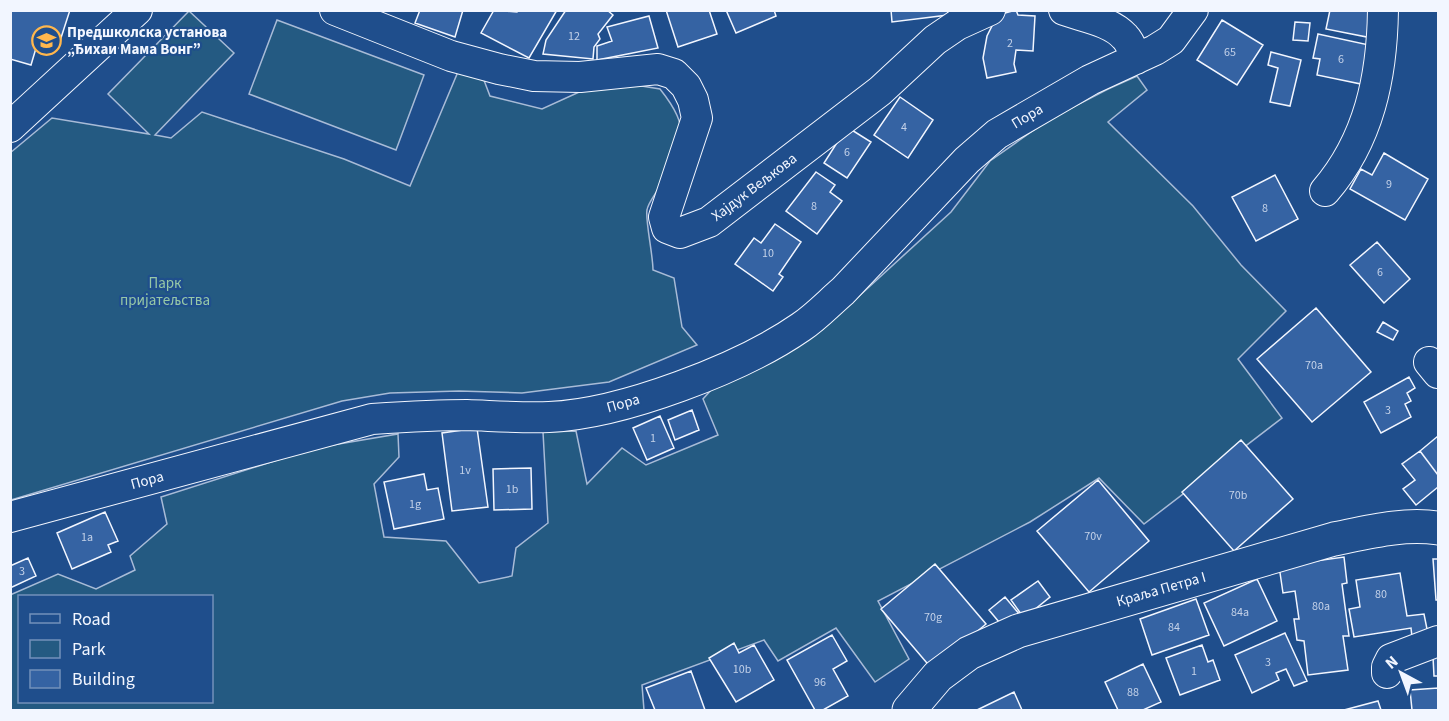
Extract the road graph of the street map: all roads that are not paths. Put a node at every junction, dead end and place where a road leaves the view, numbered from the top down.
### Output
1 (137, 10) edge
2 (335, 10) edge
3 (990, 10) edge
4 (1064, 10) edge
5 (1193, 10) edge
6 (1383, 10) edge
7 (1136, 59) junction
8 (10, 127) edge
9 (1325, 191) dead end
10 (10, 517) edge
11 (1438, 528) edge
12 (1438, 641) edge
13 (1387, 674) dead end
14 (909, 711) edge

1 - 8 street
2 - 3 street, Хајдук Вељкова
4 - 7 street
5 - 7 street, Пора
6 - 9 street
7 - 10 street, Пора
11 - 14 main road, Краља Петра I
12 - 13 street

